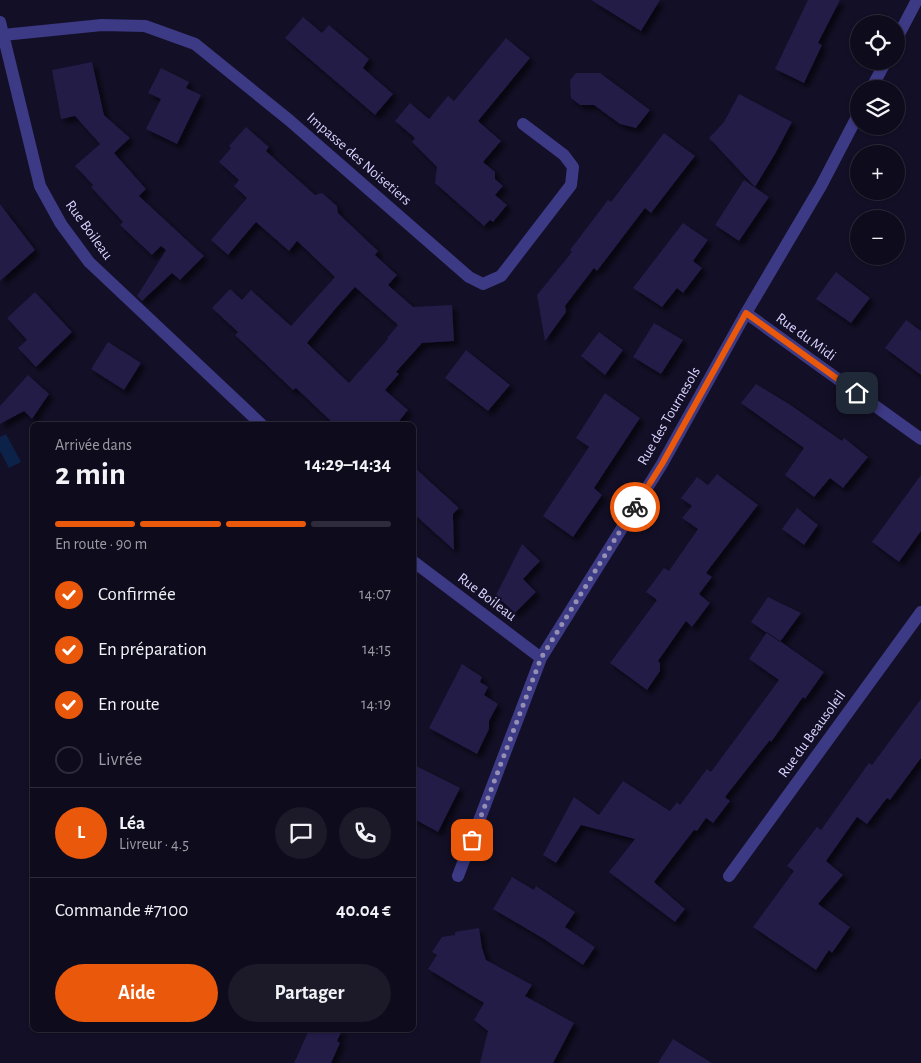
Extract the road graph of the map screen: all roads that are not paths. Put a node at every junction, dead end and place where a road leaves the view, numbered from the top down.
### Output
1 (917, 0) edge
2 (0, 22) edge
3 (905, 23) edge
4 (3, 35) junction
5 (523, 124) dead end
6 (850, 130) edge
7 (746, 313) junction
8 (259, 422) edge
9 (921, 439) edge
10 (416, 564) edge
11 (921, 612) edge
12 (541, 658) junction
13 (458, 876) dead end
14 (728, 876) dead end

1 - 3 street
2 - 4 street, Rue Boileau
4 - 5 street, Impasse des Noisetiers
4 - 8 street, Rue Boileau
6 - 7 street, Rue des Tournesols
7 - 9 street, Rue du Midi
7 - 12 street, Rue des Tournesols
10 - 12 street, Rue Boileau
11 - 14 street, Rue du Beausoleil
12 - 13 street, Rue des Tournesols

